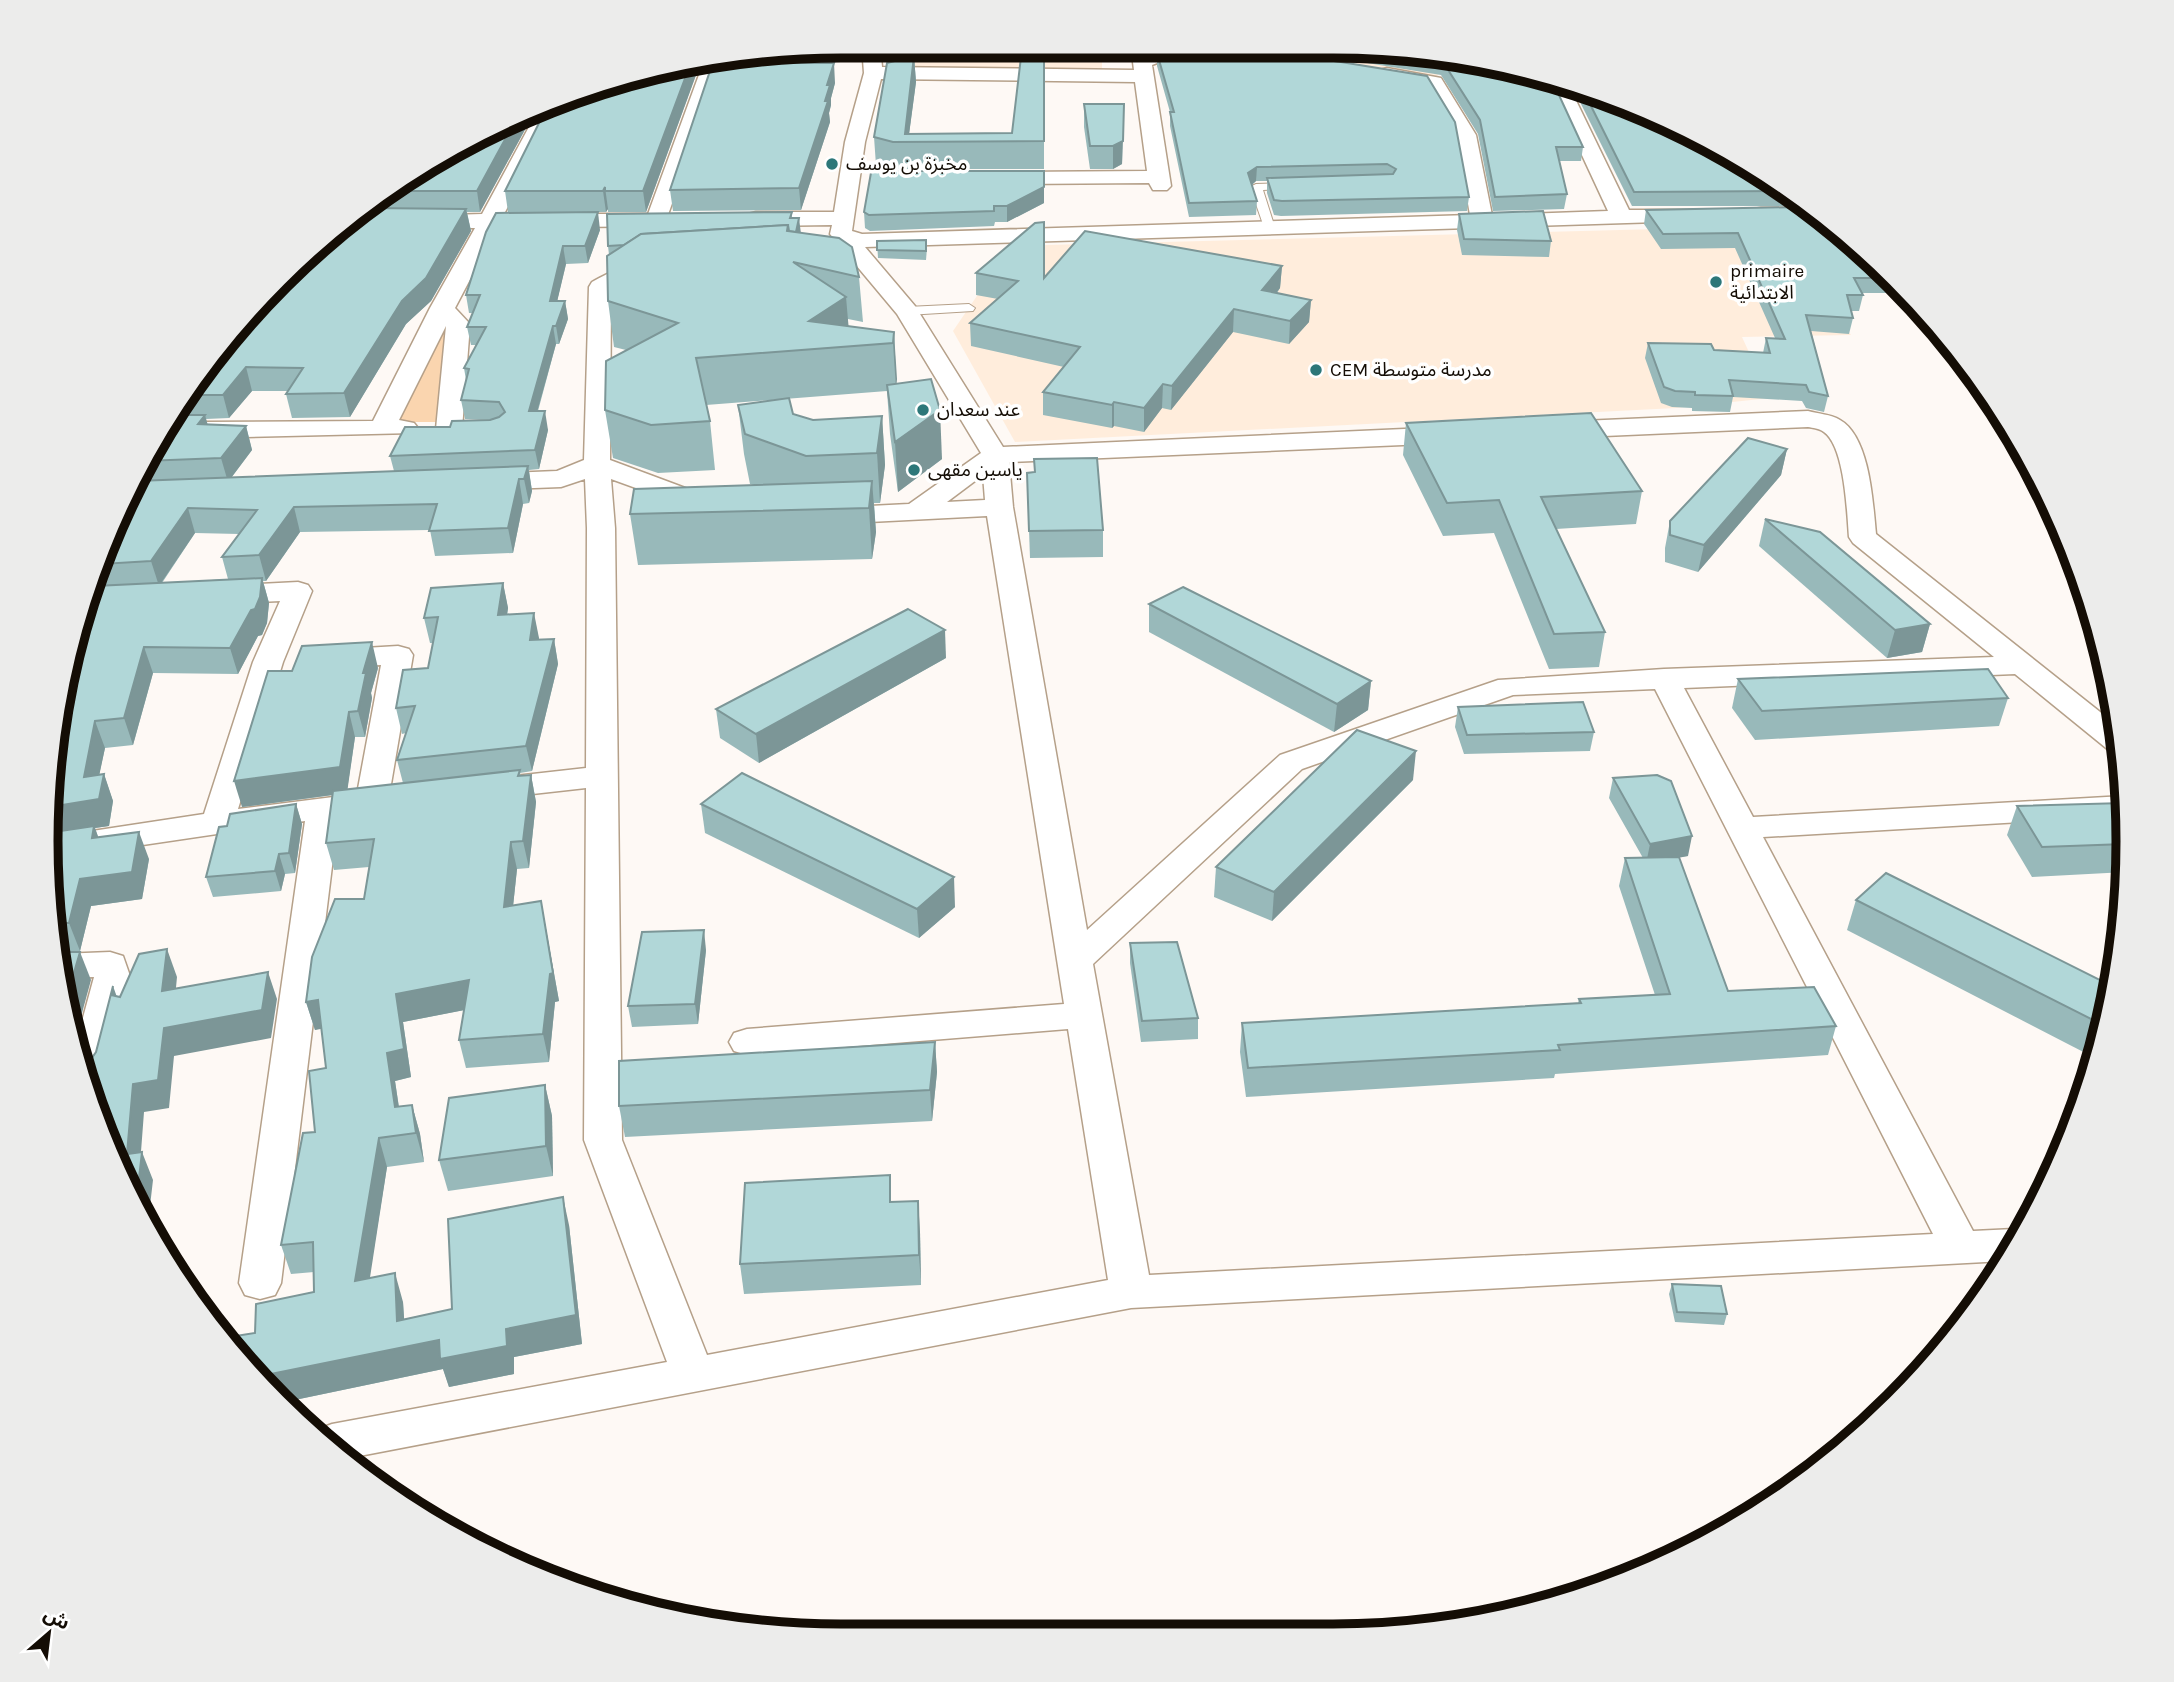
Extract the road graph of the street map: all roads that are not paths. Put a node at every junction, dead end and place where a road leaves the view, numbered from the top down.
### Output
1 (872, 58) edge
2 (1152, 58) edge
3 (710, 69) edge
4 (1368, 71) edge
5 (873, 73) junction
6 (1143, 76) junction
7 (1563, 92) edge
8 (545, 115) edge
9 (850, 168) junction
10 (872, 173) edge
11 (978, 178) edge
12 (1308, 186) edge
13 (1802, 214) edge
14 (1714, 215) edge
15 (1741, 215) edge
16 (1621, 216) junction
17 (735, 220) edge
18 (1482, 220) junction
19 (408, 221) edge
20 (491, 221) junction
21 (656, 221) junction
22 (682, 221) edge
23 (1269, 228) junction
24 (843, 241) junction
25 (671, 268) edge
26 (442, 308) junction
27 (969, 308) dead end
28 (907, 311) junction
29 (383, 427) junction
30 (176, 430) edge
31 (1534, 432) edge
32 (1479, 434) edge
33 (995, 455) junction
34 (597, 464) junction
35 (464, 483) edge
36 (999, 507) junction
37 (916, 511) junction
38 (810, 517) edge
39 (678, 523) edge
40 (188, 596) edge
41 (290, 661) junction
42 (2020, 665) junction
43 (1664, 678) junction
44 (2109, 734) edge
45 (601, 775) junction
46 (453, 793) edge
47 (412, 798) edge
48 (372, 803) junction
49 (2115, 806) edge
50 (323, 808) junction
51 (218, 822) junction
52 (1742, 828) junction
53 (58, 847) edge
54 (1074, 960) junction
55 (68, 966) edge
56 (1083, 1015) junction
57 (747, 1042) dead end
58 (90, 1064) edge
59 (2003, 1246) edge
60 (1961, 1248) junction
61 (260, 1283) dead end
62 (1131, 1292) junction
63 (693, 1375) junction
64 (339, 1442) edge

1 - 5 street
2 - 6 street
3 - 21 street
4 - 18 street
5 - 6 street
5 - 9 street
6 - 11 street
7 - 16 street
8 - 20 street
9 - 10 street
9 - 24 street
12 - 23 lane
13 - 15 street
14 - 16 street
16 - 18 street
17 - 24 street
18 - 23 street
19 - 20 street
20 - 21 street
20 - 26 street
21 - 22 street
23 - 24 street
24 - 28 street
25 - 34 street
26 - 29 street
26 - 29 street
27 - 28 lane
28 - 33 street
29 - 30 street
31 - 42 street
32 - 33 street
33 - 36 street
33 - 37 street
34 - 35 street
34 - 39 street
34 - 45 street
36 - 37 street
36 - 54 street
37 - 38 street
40 - 41 street
41 - 48 street
41 - 51 street
42 - 43 street
42 - 44 street
43 - 52 street
43 - 54 street
45 - 46 street
45 - 63 street
47 - 48 street
48 - 50 street
49 - 52 street
50 - 51 street
50 - 61 street
51 - 53 street
52 - 60 street
54 - 56 street
55 - 58 street
56 - 57 street
56 - 62 street
59 - 60 street
60 - 62 street
62 - 63 street
63 - 64 street

